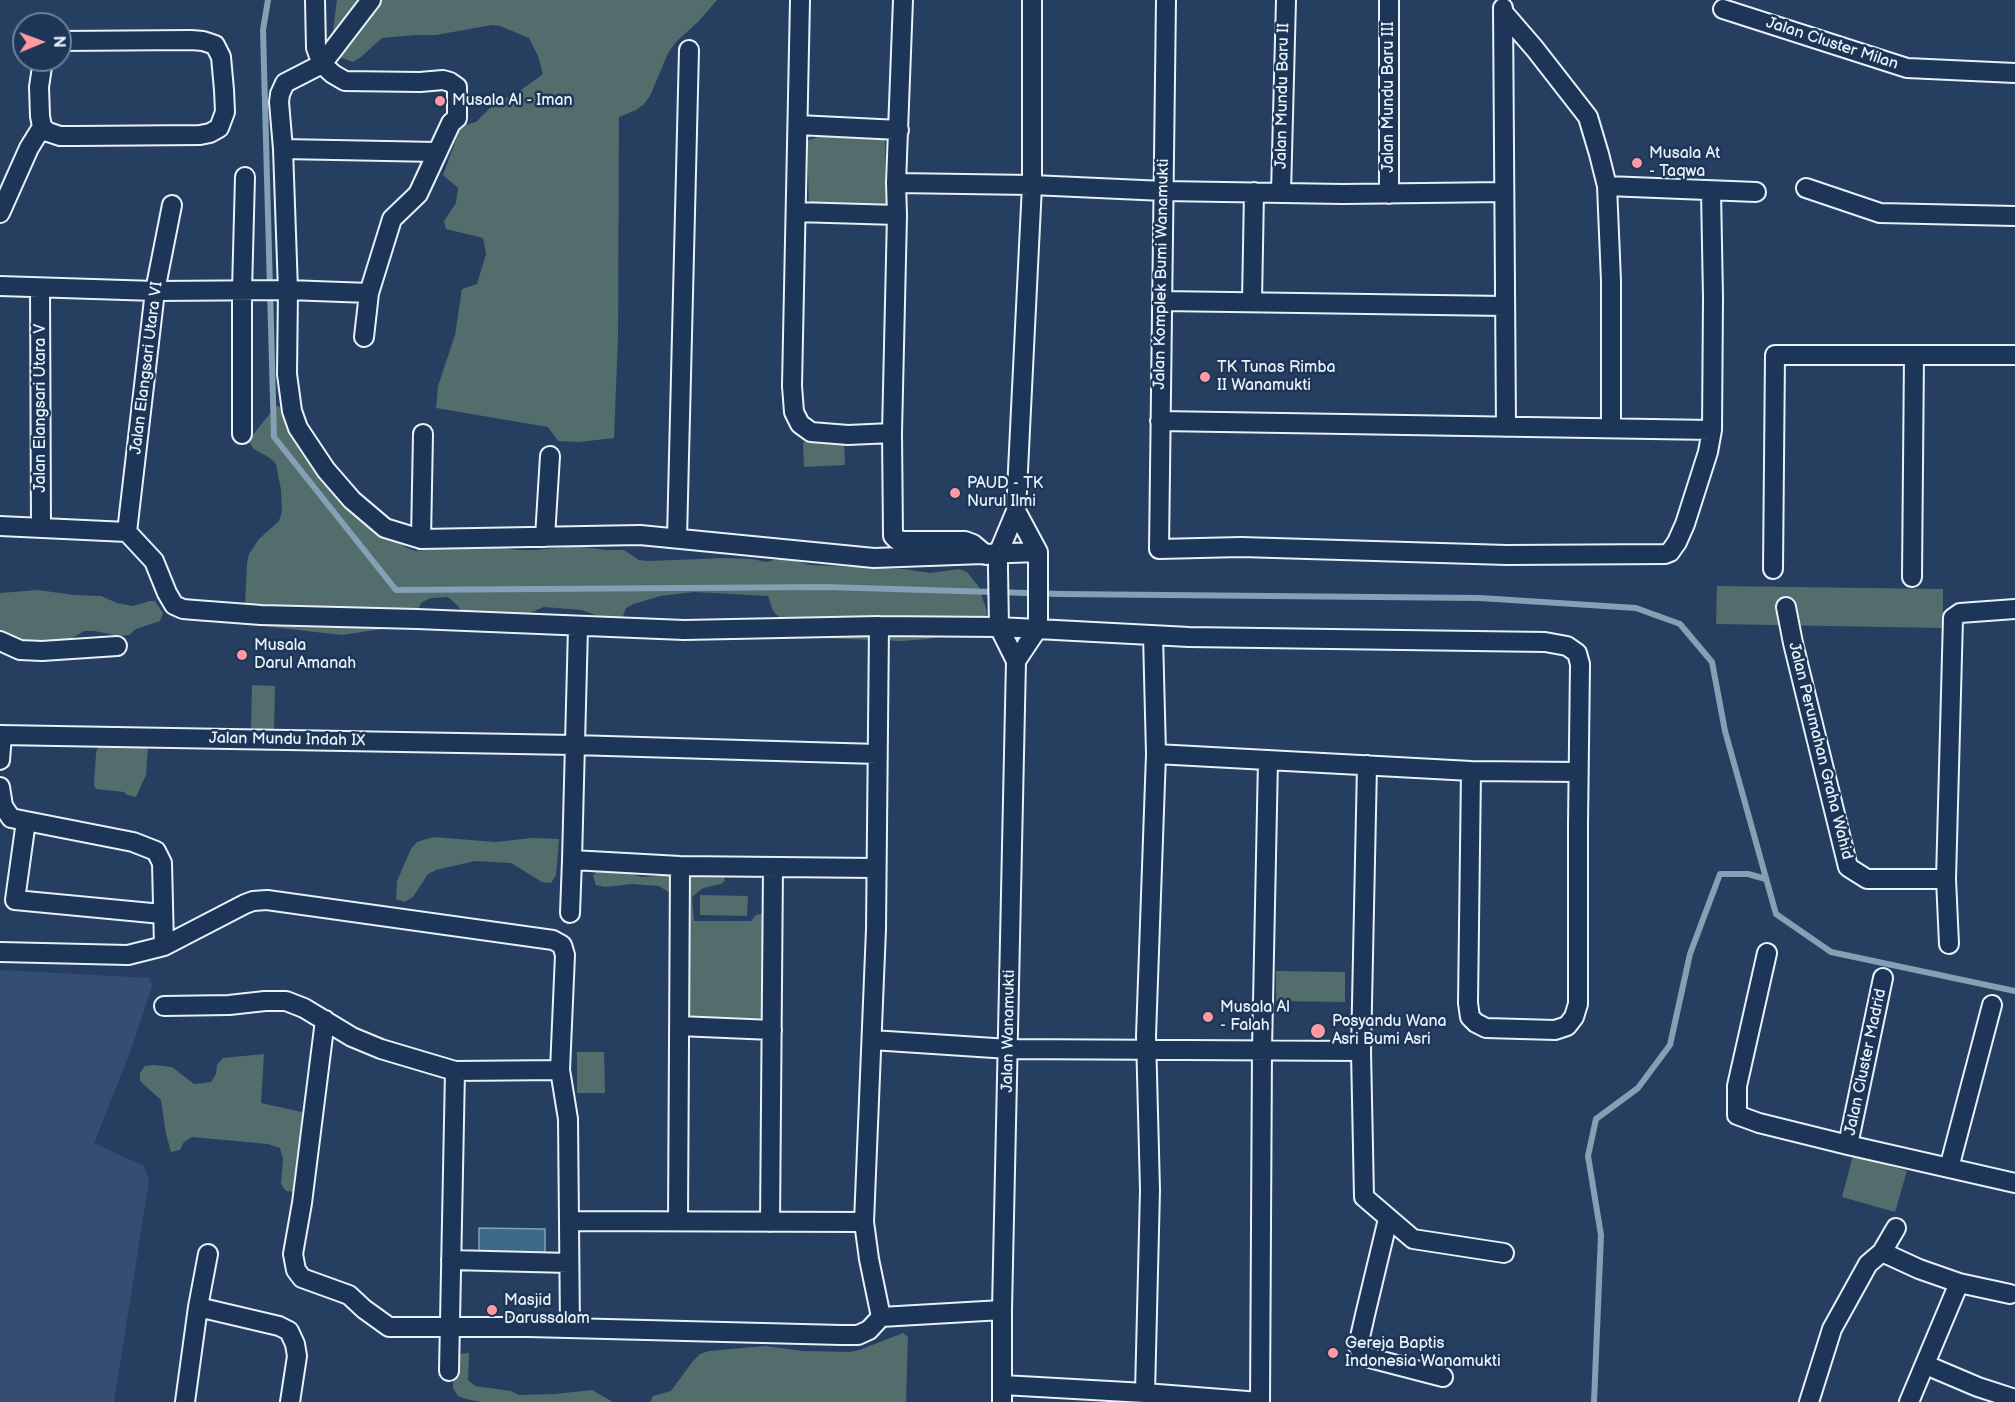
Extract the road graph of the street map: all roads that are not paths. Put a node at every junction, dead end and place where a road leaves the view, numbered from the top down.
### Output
1 (315, 0) edge
2 (370, 0) edge
3 (800, 0) edge
4 (903, 0) edge
5 (1032, 0) edge
6 (1166, 0) edge
7 (1286, 0) edge
8 (1389, 0) edge
9 (1503, 6) edge
10 (1723, 9) dead end
11 (72, 41) edge
12 (689, 50) dead end
13 (322, 64) junction
14 (41, 72) edge
15 (2015, 73) edge
16 (798, 125) junction
17 (42, 127) junction
18 (898, 130) junction
19 (283, 150) junction
20 (437, 152) junction
21 (244, 177) dead end
22 (896, 183) junction
23 (1032, 185) junction
24 (1607, 186) junction
25 (1806, 188) dead end
26 (1164, 191) junction
27 (1711, 191) junction
28 (1254, 192) junction
29 (1504, 192) junction
30 (1756, 192) dead end
31 (1281, 193) junction
32 (1389, 194) junction
33 (172, 205) dead end
34 (796, 212) junction
35 (0, 213) edge
36 (897, 215) junction
37 (2015, 216) edge
38 (0, 286) edge
39 (40, 289) junction
40 (265, 290) junction
41 (155, 291) junction
42 (369, 292) junction
43 (1162, 301) junction
44 (1252, 302) junction
45 (1505, 306) junction
46 (364, 338) dead end
47 (1914, 355) junction
48 (2015, 355) edge
49 (1160, 421) junction
50 (1506, 427) junction
51 (1611, 428) junction
52 (1712, 430) junction
53 (242, 434) dead end
54 (423, 434) dead end
55 (892, 434) junction
56 (550, 456) dead end
57 (1016, 511) junction
58 (0, 526) edge
59 (41, 527) junction
60 (127, 532) junction
61 (545, 537) junction
62 (677, 538) junction
63 (421, 539) junction
64 (1038, 559) junction
65 (994, 560) junction
66 (1773, 569) dead end
67 (1912, 578) dead end
68 (1786, 607) dead end
69 (2015, 609) edge
70 (1038, 619) junction
71 (999, 620) junction
72 (879, 626) junction
73 (578, 627) junction
74 (1152, 635) junction
75 (0, 641) edge
76 (117, 646) dead end
77 (1016, 661) junction
78 (1, 735) edge
79 (574, 745) junction
80 (877, 754) junction
81 (1156, 754) junction
82 (0, 760) edge
83 (1268, 760) junction
84 (1367, 765) junction
85 (1471, 771) junction
86 (1578, 772) junction
87 (0, 787) edge
88 (26, 820) junction
89 (573, 860) junction
90 (680, 866) junction
91 (772, 867) junction
92 (875, 868) junction
93 (1946, 879) junction
94 (570, 913) dead end
95 (162, 914) junction
96 (1949, 944) dead end
97 (164, 946) junction
98 (0, 952) edge
99 (1767, 953) dead end
100 (1883, 978) dead end
101 (1992, 1005) dead end
102 (164, 1006) dead end
103 (325, 1020) junction
104 (679, 1026) junction
105 (771, 1030) junction
106 (872, 1040) junction
107 (1009, 1049) junction
108 (1146, 1050) junction
109 (1262, 1050) junction
110 (1361, 1051) junction
111 (560, 1070) junction
112 (455, 1071) junction
113 (1848, 1145) junction
114 (1949, 1168) junction
115 (2015, 1183) edge
116 (1388, 1219) junction
117 (569, 1221) junction
118 (678, 1221) junction
119 (770, 1222) junction
120 (864, 1222) junction
121 (1896, 1228) dead end
122 (1882, 1252) junction
123 (1504, 1253) dead end
124 (208, 1254) dead end
125 (451, 1260) junction
126 (569, 1263) junction
127 (1959, 1283) junction
128 (2010, 1294) dead end
129 (198, 1307) junction
130 (1002, 1310) junction
131 (881, 1317) junction
132 (449, 1326) junction
133 (570, 1328) junction
134 (1926, 1365) junction
135 (449, 1371) dead end
136 (1443, 1377) dead end
137 (1145, 1392) junction
138 (1003, 1394) edge
139 (2015, 1399) edge
140 (1815, 1401) edge
141 (185, 1402) edge
142 (290, 1402) edge
143 (1260, 1402) edge
144 (1909, 1402) edge

1 - 13 street
2 - 13 street
3 - 16 street
4 - 18 street
5 - 23 street
6 - 26 street, Jalan Komplek Bumi Wanamukti
7 - 31 street, Jalan Mundu Baru II
8 - 32 street, Jalan Mundu Baru III
9 - 24 street
9 - 29 street
10 - 15 street, Jalan Cluster Milan
11 - 17 street
12 - 62 street
13 - 19 street
13 - 20 street
14 - 17 street
16 - 18 street
16 - 34 street
17 - 35 street
18 - 22 street
19 - 20 street
19 - 40 street
20 - 42 street
21 - 40 street
22 - 23 street
22 - 36 street
23 - 26 street
23 - 57 street
24 - 27 street
24 - 51 street
25 - 37 street
26 - 28 street
26 - 43 street, Jalan Komplek Bumi Wanamukti
27 - 30 street
27 - 52 street
28 - 31 street
28 - 44 street
29 - 32 street
29 - 45 street
31 - 32 street
33 - 41 street, Jalan Elangsari Utara VI
34 - 36 street
34 - 55 street
36 - 55 street
38 - 39 street
39 - 41 street
39 - 59 street, Jalan Elangsari Utara V
40 - 41 street
40 - 42 street
40 - 53 street
40 - 63 street
41 - 60 street, Jalan Elangsari Utara VI
42 - 46 street
43 - 44 street
43 - 49 street, Jalan Komplek Bumi Wanamukti
44 - 45 street
45 - 50 street
47 - 48 street
47 - 66 street
47 - 67 street
49 - 50 street
49 - 52 street, Jalan Komplek Bumi Wanamukti
50 - 51 street
51 - 52 street
54 - 63 street
55 - 65 street
56 - 61 street
57 - 64 street
57 - 65 street
58 - 59 street
59 - 60 street
60 - 73 street
61 - 62 street
61 - 63 street
62 - 65 street
64 - 65 street
64 - 70 street
65 - 71 street
68 - 93 street, Jalan Perumahan Graha Wahid
69 - 93 street
70 - 71 street
70 - 74 street
70 - 77 street
71 - 72 street
71 - 77 street
72 - 73 street
72 - 80 street
73 - 79 street
74 - 81 street
74 - 86 street
75 - 76 street
77 - 107 street, Jalan Wanamukti
78 - 79 street, Jalan Mundu Indah IX
78 - 82 street
79 - 80 street, Jalan Mundu Indah IX
79 - 89 street
80 - 92 street
81 - 83 street
81 - 108 street
83 - 84 street
83 - 109 street
84 - 85 street
84 - 110 street
85 - 86 street
85 - 86 street
87 - 88 street
88 - 95 street
88 - 95 street
89 - 90 street
89 - 94 street
90 - 91 street
90 - 104 street
91 - 92 street
91 - 105 street
92 - 106 street
93 - 96 street
95 - 97 street
97 - 98 street
97 - 111 street
99 - 113 street
100 - 113 street, Jalan Cluster Madrid
101 - 114 street
102 - 103 street
103 - 112 street
103 - 132 street
104 - 105 street
104 - 118 street
105 - 119 street
106 - 107 street
106 - 120 street
107 - 108 street
107 - 130 street, Jalan Wanamukti
108 - 109 street
108 - 137 street
109 - 110 street
109 - 143 street
110 - 116 street
111 - 112 street
111 - 117 street
112 - 125 street
113 - 114 street
114 - 115 street
116 - 123 street
116 - 136 street
117 - 118 street
117 - 126 street
118 - 119 street
119 - 120 street
120 - 131 street
121 - 122 street
122 - 127 street
122 - 140 street
124 - 129 street
125 - 126 street
125 - 132 street
126 - 133 street
127 - 128 street
127 - 134 street
129 - 141 street
129 - 142 street
130 - 131 street
130 - 138 street, Jalan Wanamukti
131 - 133 street
132 - 133 street
132 - 135 street
134 - 139 street
134 - 144 street
137 - 138 street
137 - 143 street

